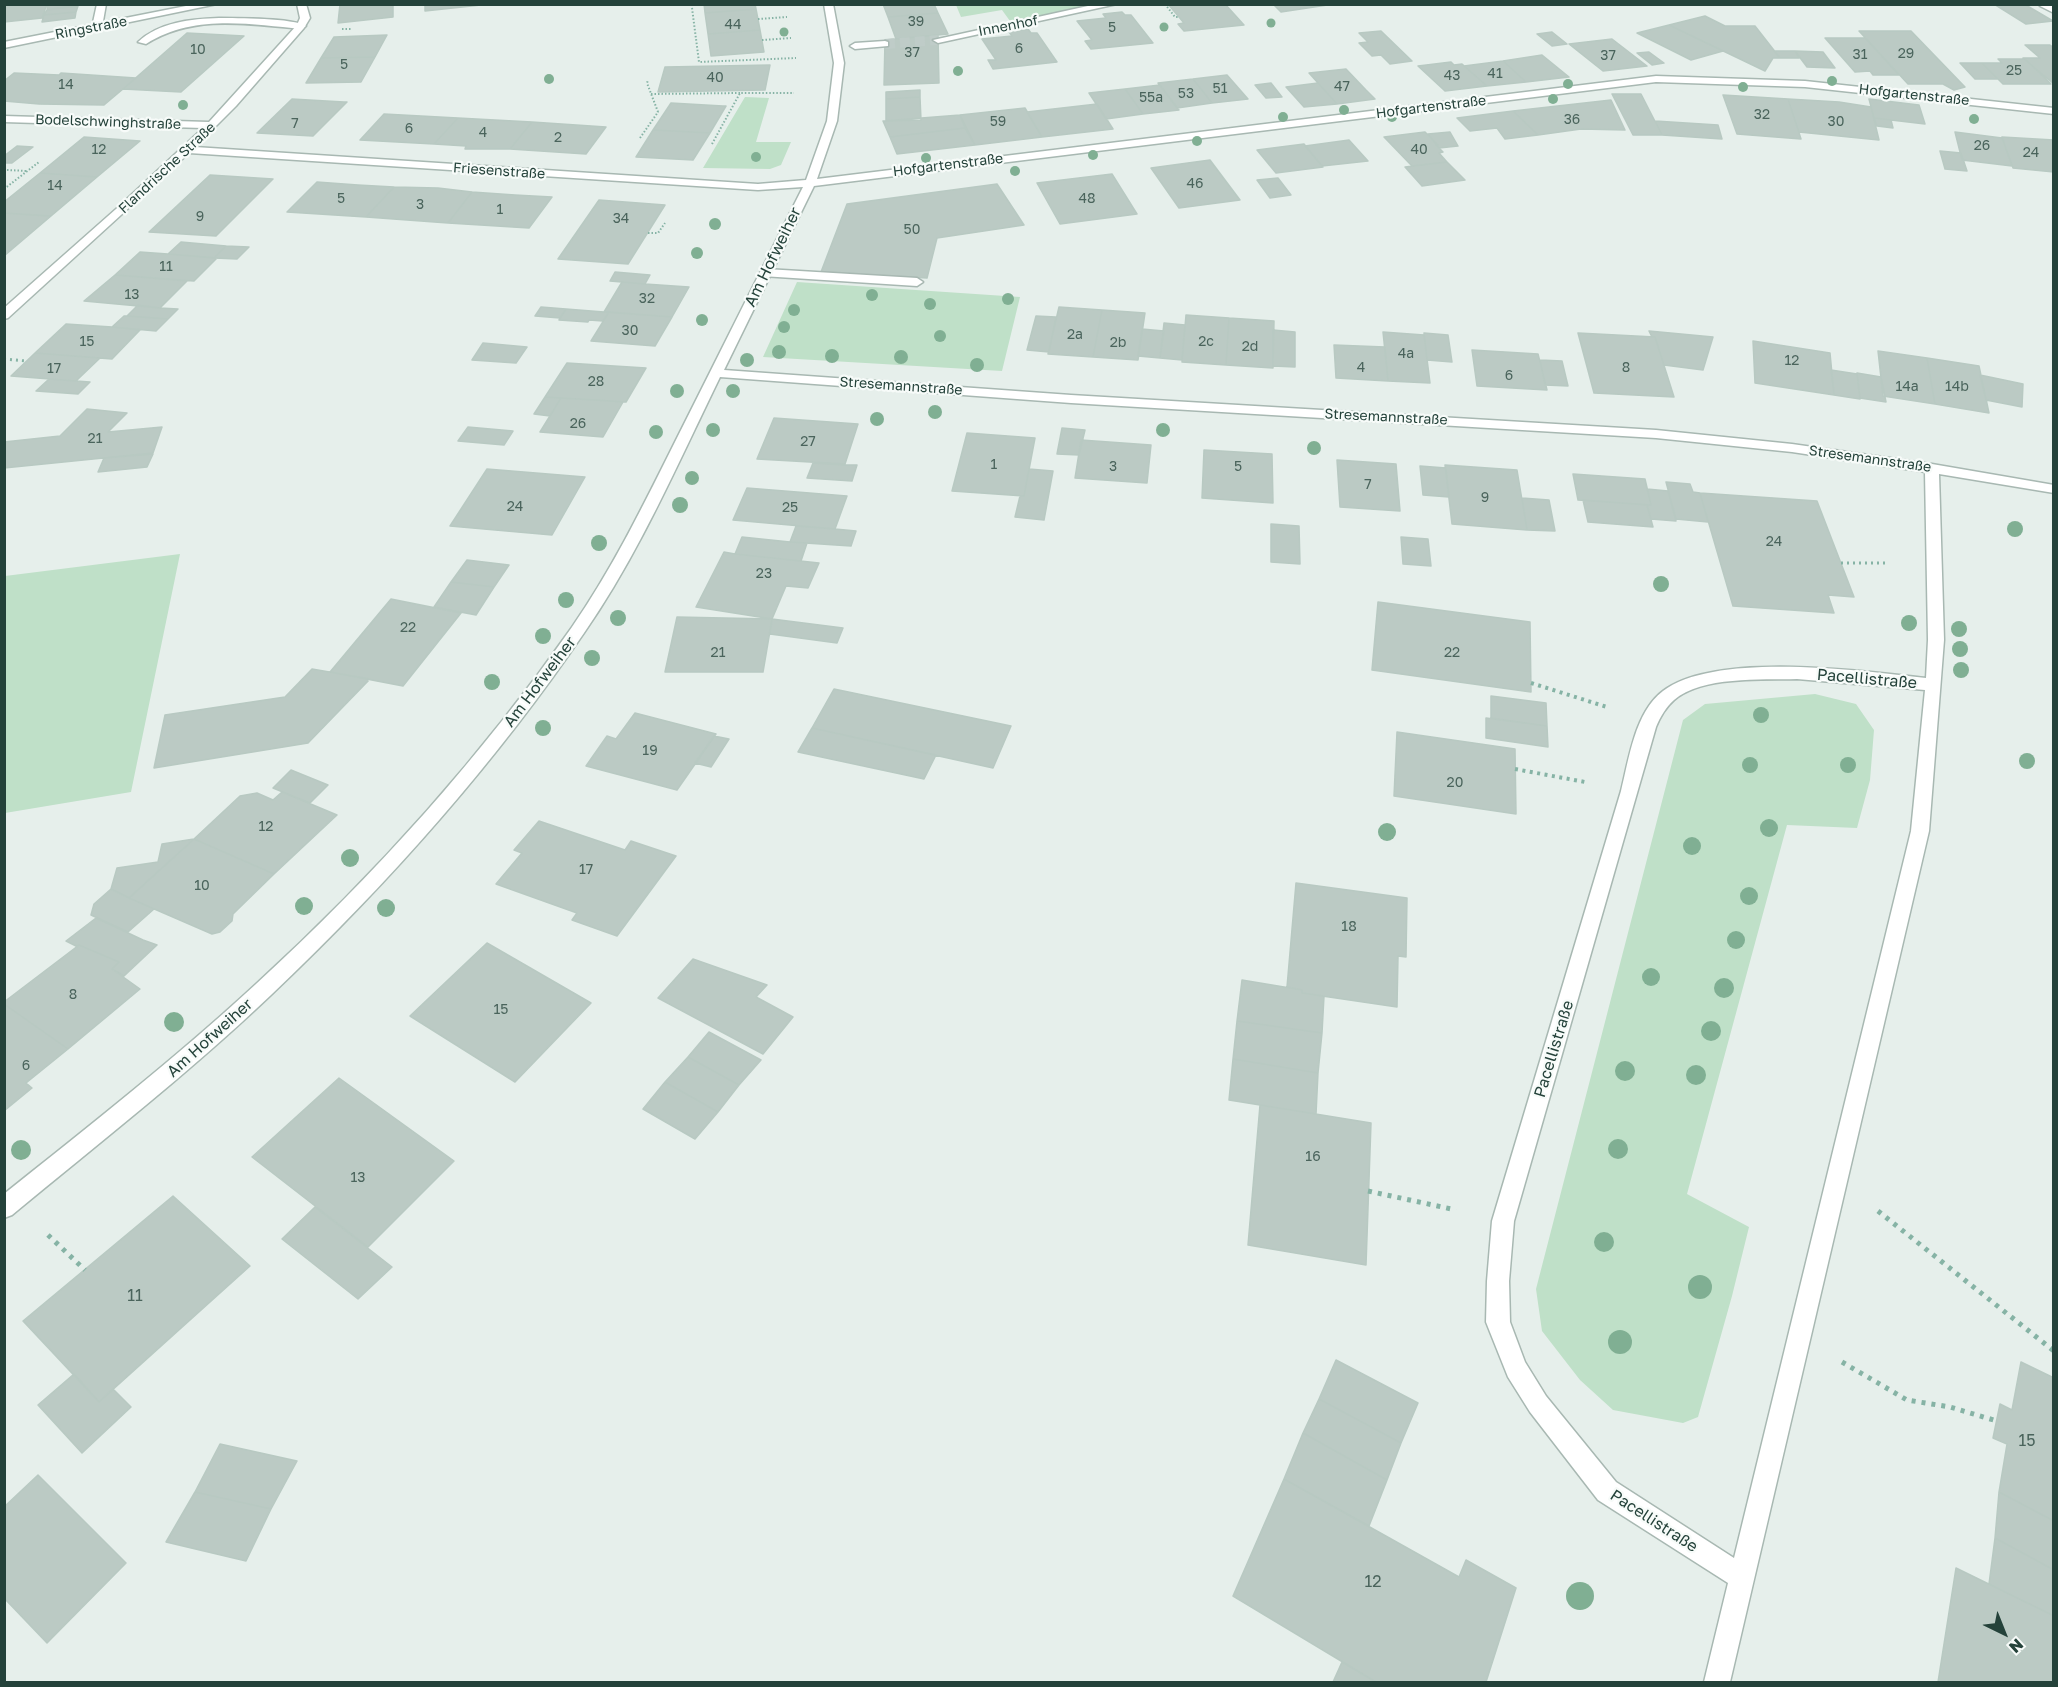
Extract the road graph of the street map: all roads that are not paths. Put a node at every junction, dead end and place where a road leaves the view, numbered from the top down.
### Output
1 (102, 4) edge
2 (213, 4) edge
3 (301, 4) edge
4 (828, 4) edge
5 (1113, 4) edge
6 (2043, 4) edge
7 (2054, 10) edge
8 (302, 26) junction
9 (97, 27) junction
10 (938, 40) tunnel mouth
11 (142, 42) dead end
12 (885, 44) tunnel mouth
13 (4, 45) edge
14 (855, 46) dead end
15 (2054, 111) edge
16 (4, 119) edge
17 (212, 125) junction
18 (189, 150) junction
19 (810, 183) junction
20 (766, 273) junction
21 (917, 282) dead end
22 (4, 315) edge
23 (715, 373) junction
24 (1932, 468) junction
25 (2054, 489) edge
26 (1934, 685) junction
27 (4, 1209) edge
28 (1741, 1577) junction
29 (1717, 1683) edge

1 - 9 street
2 - 9 street, Ringstraße
3 - 8 street
4 - 19 street, Am Hofweiher
5 - 10 street, Innenhof
6 - 7 street
8 - 11 street
8 - 17 street, Flandrische Straße
9 - 13 street, Ringstraße
12 - 14 street
15 - 19 street, Hofgartenstraße
16 - 17 street, Bodelschwinghstraße
17 - 18 street, Flandrische Straße
18 - 19 street, Friesenstraße
18 - 22 street, Flandrische Straße
19 - 20 street, Am Hofweiher
20 - 21 street
20 - 23 street, Am Hofweiher
23 - 24 street, Stresemannstraße
23 - 27 street, Am Hofweiher
24 - 25 street, Stresemannstraße
24 - 26 street, Pacellistraße
26 - 28 street, Pacellistraße
26 - 28 street, Pacellistraße
28 - 29 street, Pacellistraße

